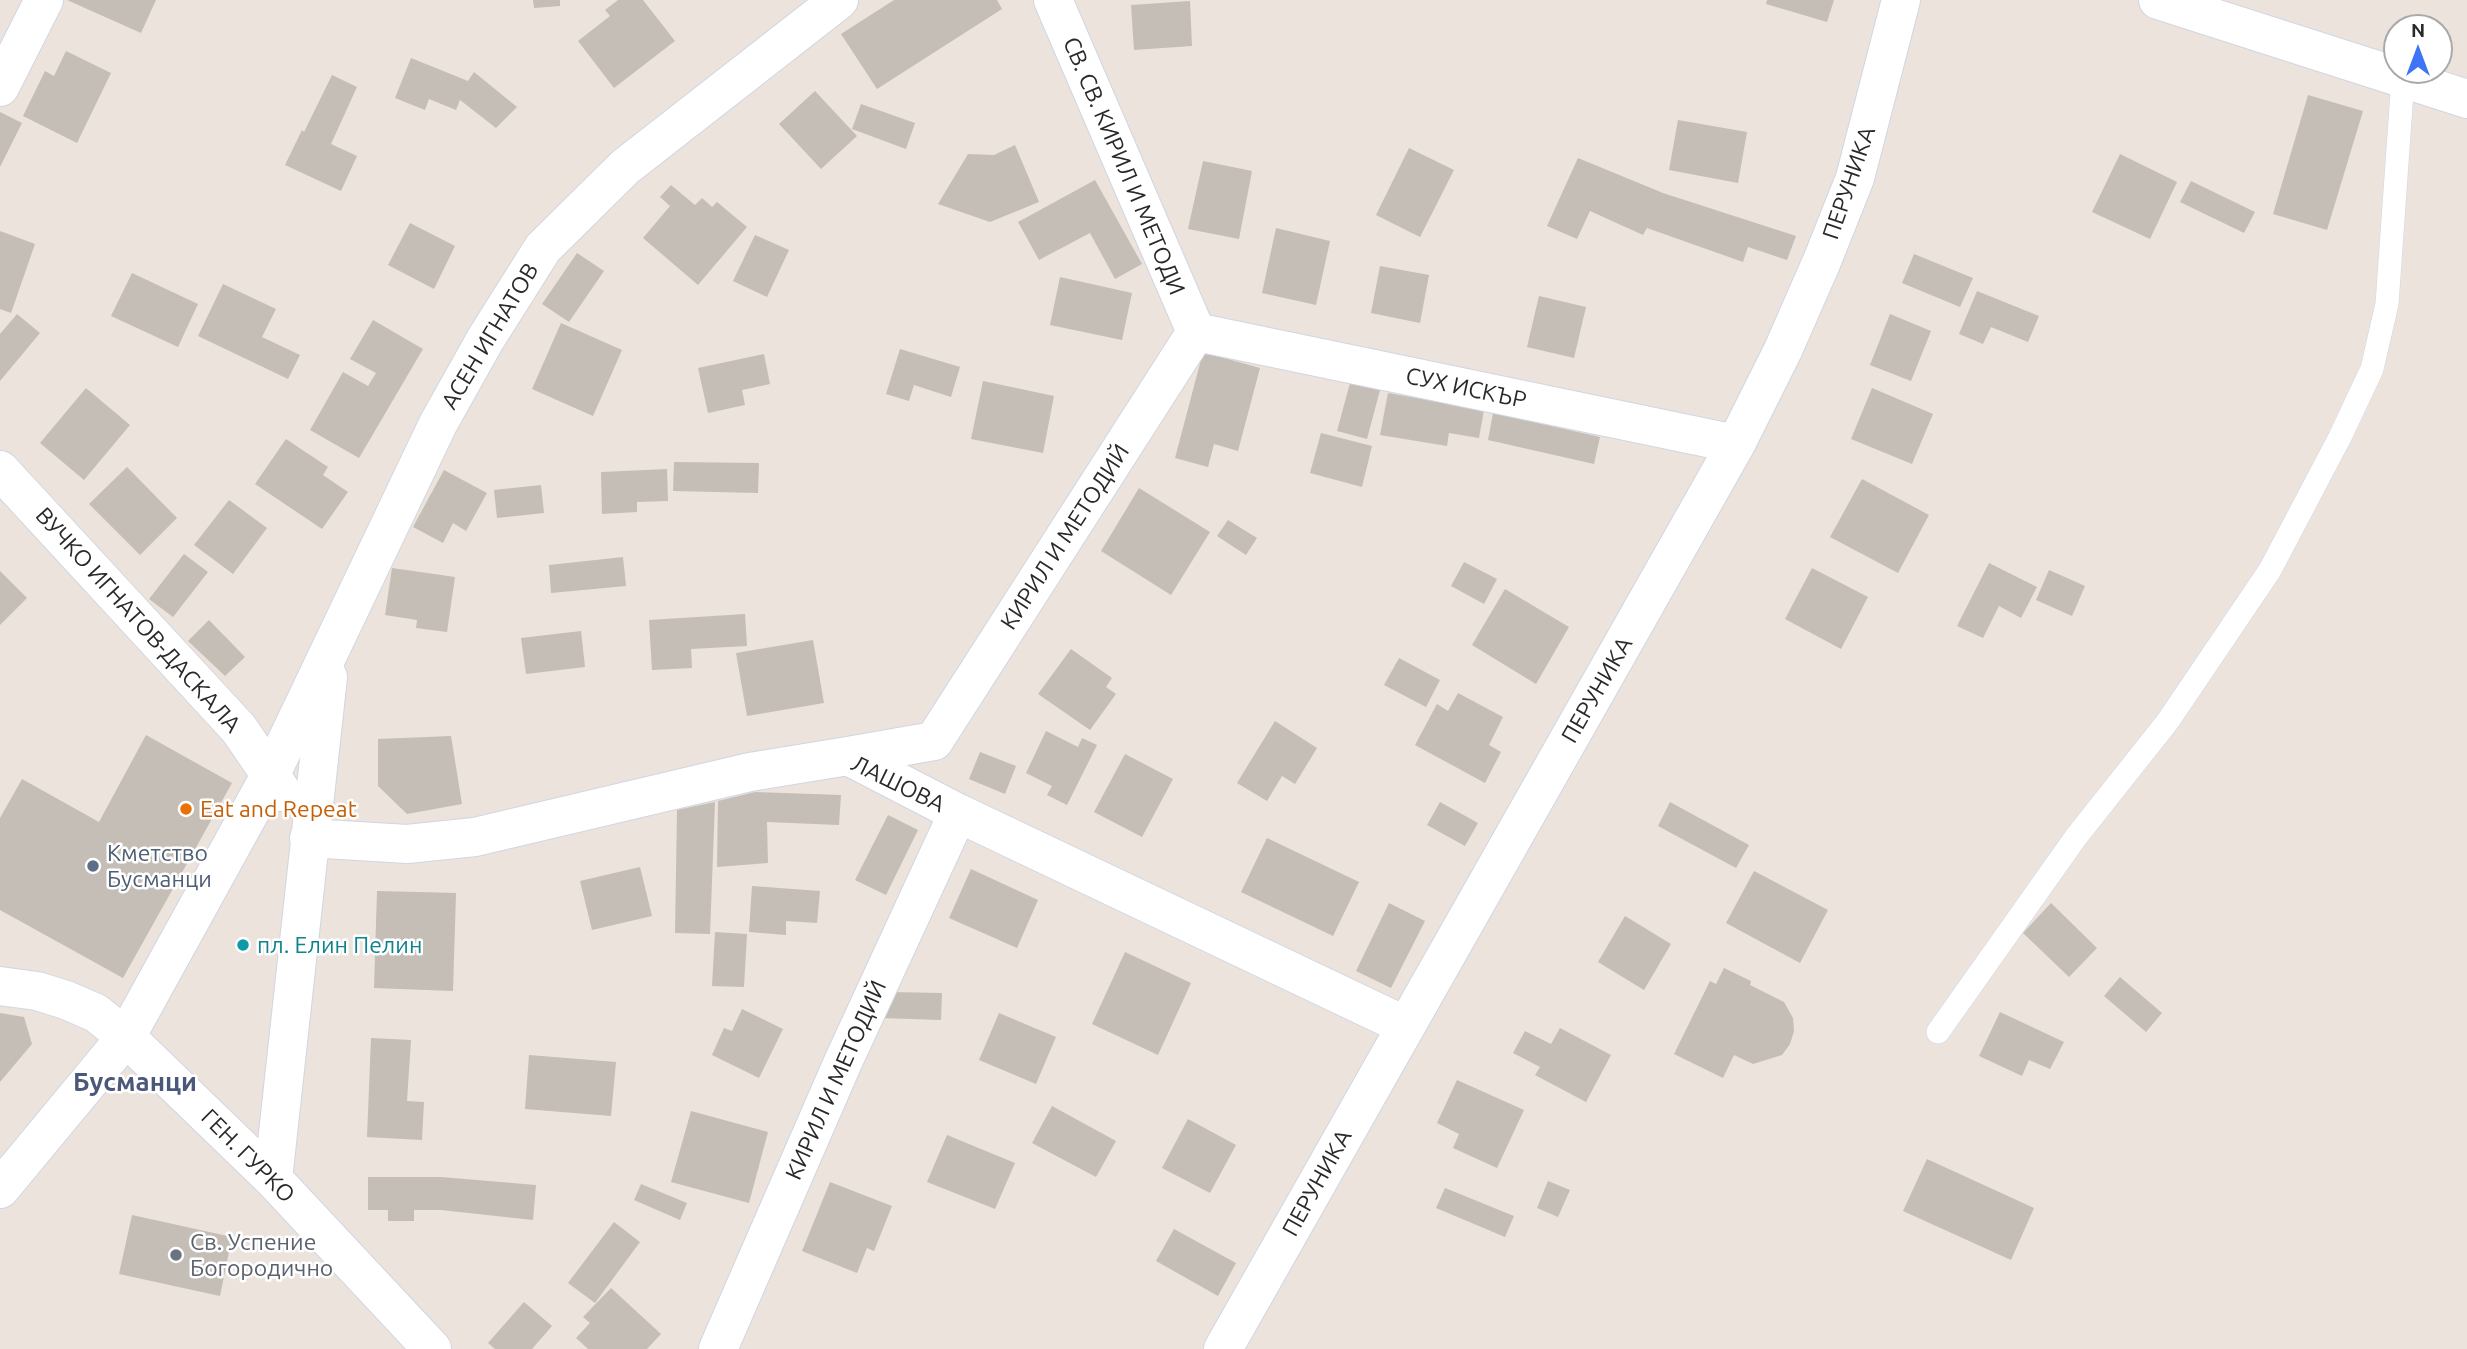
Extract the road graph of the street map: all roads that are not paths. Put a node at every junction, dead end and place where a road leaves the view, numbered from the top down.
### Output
1 (44, 0) edge
2 (839, 0) edge
3 (1052, 0) edge
4 (1901, 0) edge
5 (2158, 0) edge
6 (2383, 72) edge
7 (2403, 84) edge
8 (2421, 84) edge
9 (0, 87) edge
10 (2467, 99) edge
11 (1196, 332) junction
12 (1736, 444) junction
13 (0, 470) edge
14 (332, 645) junction
15 (934, 741) junction
16 (848, 756) junction
17 (271, 774) junction
18 (910, 788) junction
19 (958, 813) junction
20 (309, 838) junction
21 (0, 986) edge
22 (1406, 1026) junction
23 (1938, 1032) dead end
24 (126, 1037) junction
25 (273, 1179) junction
26 (0, 1189) edge
27 (432, 1349) edge
28 (718, 1349) edge
29 (1223, 1349) edge

1 - 9 street
2 - 14 street, АСЕН ИГНАТОВ
3 - 11 street, СВ. СВ. КИРИЛ И МЕТОДИ
4 - 12 street, ПЕРУНИКА
5 - 6 street
7 - 23 lane
8 - 10 street
11 - 12 street, СУХ ИСКЪР
11 - 15 street, КИРИЛ И МЕТОДИЙ
12 - 22 street, ПЕРУНИКА
13 - 17 street, ВУЧКО ИГНАТОВ-ДАСКАЛА
14 - 17 street, АСЕН ИГНАТОВ
14 - 20 street
15 - 16 street
15 - 18 street, КИРИЛ И МЕТОДИЙ
16 - 18 street, ЛАШОВА
16 - 20 street, ЛАШОВА
17 - 20 street, ВУЧКО ИГНАТОВ-ДАСКАЛА
17 - 24 street, АСЕН ИГНАТОВ
18 - 19 street, ЛАШОВА
19 - 22 street, ЛАШОВА
19 - 28 street, КИРИЛ И МЕТОДИЙ
20 - 25 street
21 - 24 street, ГЕН. ГУРКО
22 - 29 street, ПЕРУНИКА
24 - 25 street, ГЕН. ГУРКО
24 - 26 street, АСЕН ИГНАТОВ
25 - 27 street, ГЕН. ГУРКО

